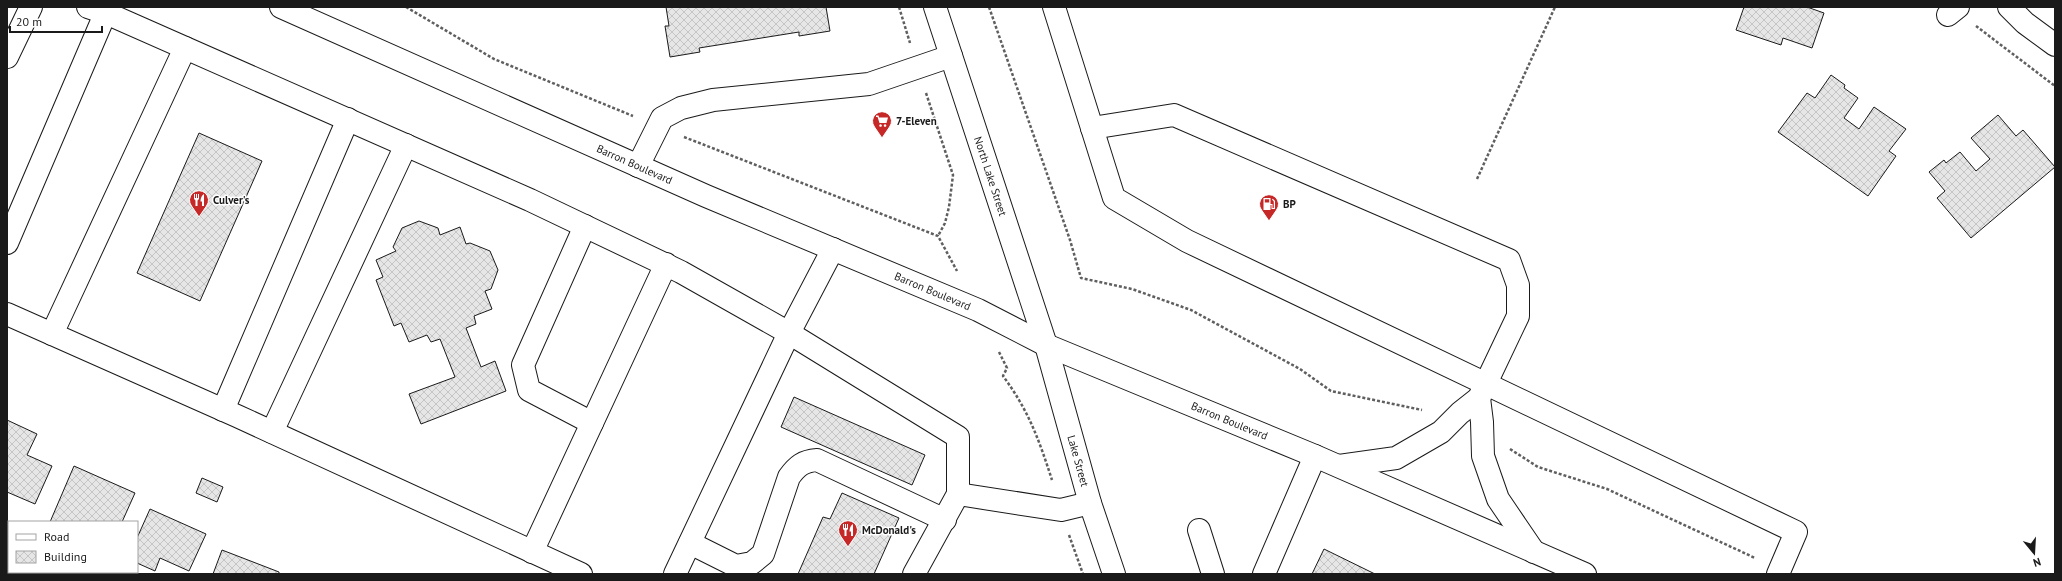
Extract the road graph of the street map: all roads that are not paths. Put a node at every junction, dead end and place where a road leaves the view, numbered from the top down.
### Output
1 (31, 7) edge
2 (281, 7) edge
3 (935, 7) edge
4 (1054, 7) edge
5 (2009, 7) edge
6 (101, 9) edge
7 (2055, 45) edge
8 (185, 48) junction
9 (951, 56) junction
10 (7, 57) edge
11 (348, 120) junction
12 (1092, 128) junction
13 (406, 145) junction
14 (638, 166) junction
15 (585, 226) junction
16 (7, 243) edge
17 (833, 249) junction
18 (666, 264) junction
19 (7, 314) edge
20 (789, 333) junction
21 (52, 334) junction
22 (1046, 346) junction
23 (1483, 391) junction
24 (223, 410) junction
25 (592, 423) junction
26 (272, 432) junction
27 (1315, 456) junction
28 (1339, 466) junction
29 (958, 494) junction
30 (1090, 503) junction
31 (945, 520) junction
32 (1199, 530) dead end
33 (690, 543) junction
34 (532, 552) junction
35 (1534, 552) junction
36 (581, 574) edge
37 (675, 574) edge
38 (914, 574) edge
39 (1114, 574) edge
40 (1213, 574) edge
41 (1264, 574) edge
42 (1585, 574) edge
43 (1778, 574) edge

1 - 10 main road
2 - 14 main road, Barron Boulevard
3 - 9 main road, North Lake Street
4 - 12 main road
5 - 7 main road
6 - 8 main road
6 - 16 main road
8 - 11 main road
8 - 21 main road
9 - 14 main road
9 - 22 main road, North Lake Street
11 - 13 main road
11 - 24 main road
12 - 23 main road
12 - 23 main road
13 - 15 main road
13 - 26 main road
14 - 17 main road, Barron Boulevard
15 - 18 main road
15 - 25 main road
17 - 20 main road
17 - 22 main road, Barron Boulevard
18 - 20 main road
18 - 25 main road
19 - 21 main road
20 - 29 main road
20 - 33 main road
21 - 24 main road
22 - 27 main road, Barron Boulevard
22 - 30 main road, Lake Street
23 - 28 main road
23 - 35 main road
23 - 43 main road
24 - 26 main road
25 - 34 main road
26 - 34 main road
27 - 28 main road, Barron Boulevard
27 - 41 main road
28 - 35 main road, Barron Boulevard
29 - 30 main road
29 - 31 main road
30 - 39 main road, Lake Street
31 - 33 main road
31 - 38 main road
32 - 40 main road
33 - 37 main road
34 - 36 main road
35 - 42 main road, Barron Boulevard

